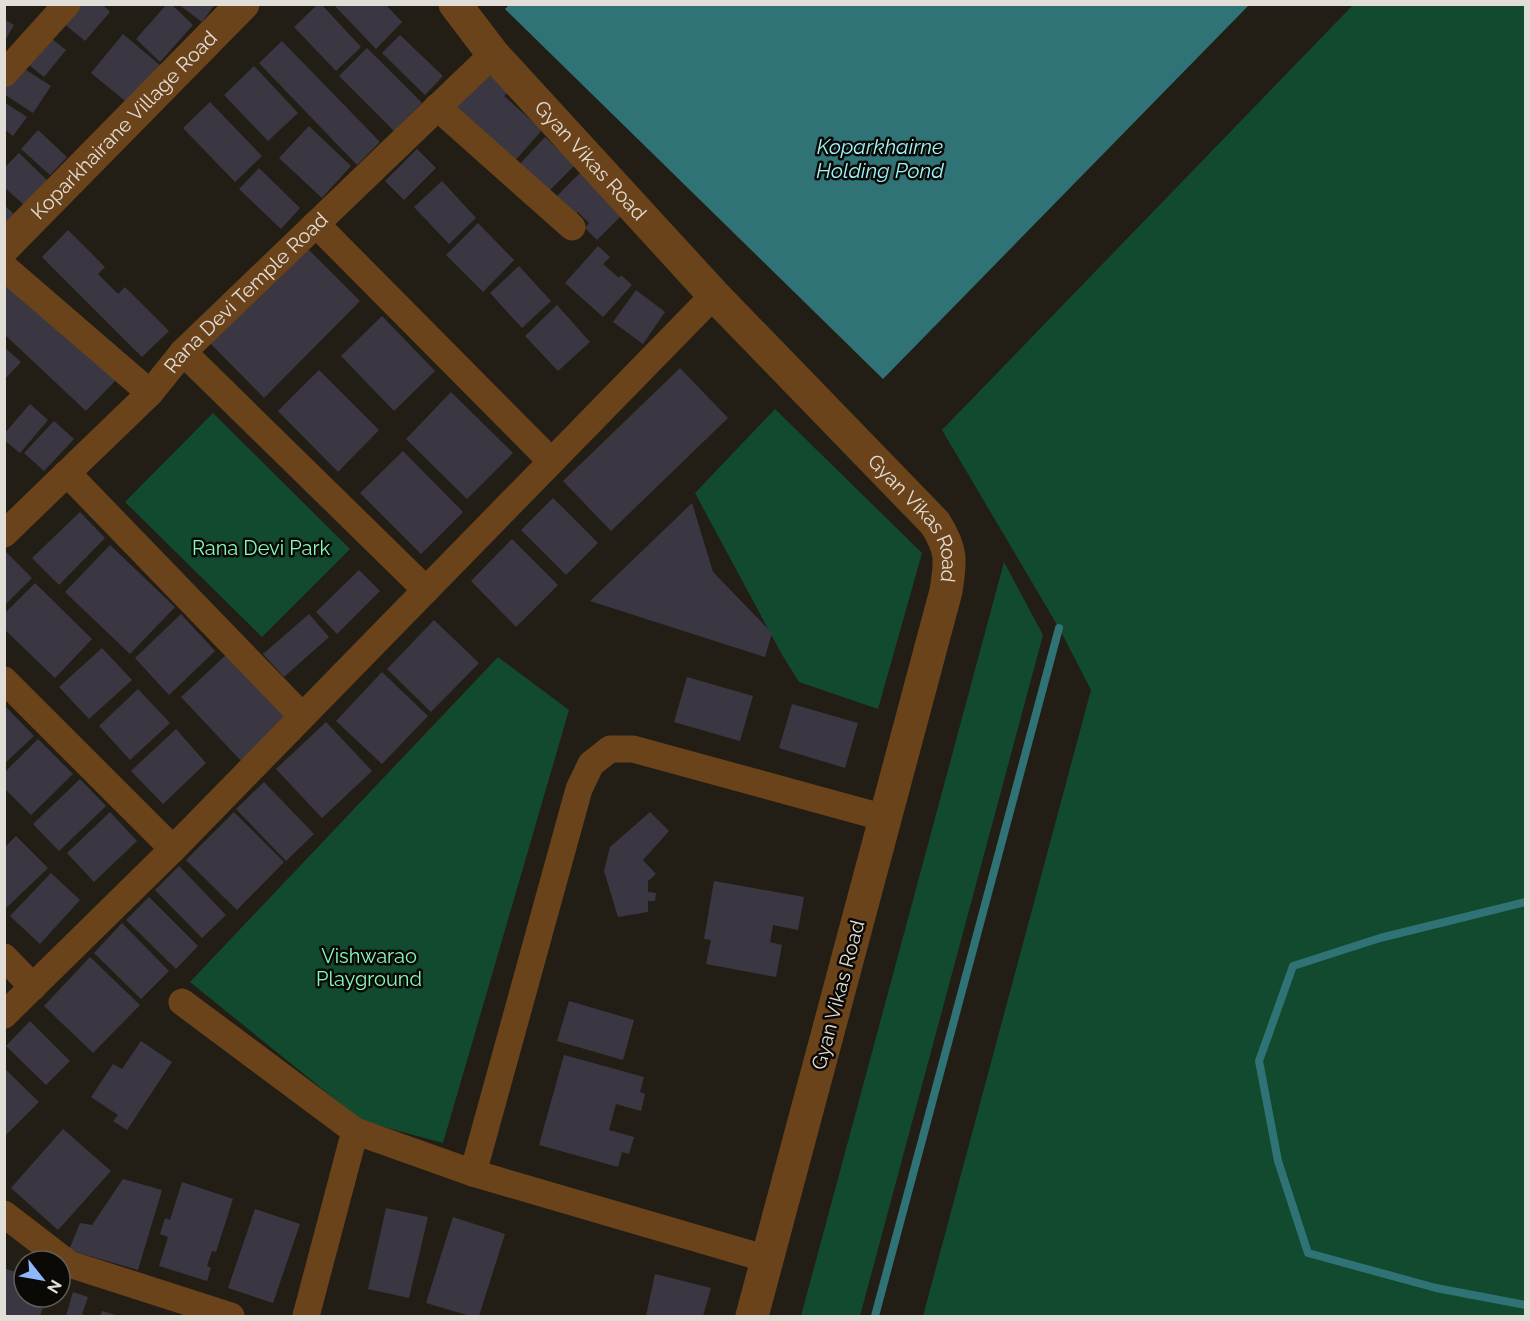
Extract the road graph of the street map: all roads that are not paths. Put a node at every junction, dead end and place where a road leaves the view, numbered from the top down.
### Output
1 (67, 4) edge
2 (243, 4) edge
3 (455, 4) edge
4 (493, 54) junction
5 (4, 74) edge
6 (437, 107) junction
7 (316, 224) junction
8 (572, 227) dead end
9 (4, 246) edge
10 (4, 267) edge
11 (714, 295) junction
12 (183, 352) junction
13 (150, 393) junction
14 (551, 461) junction
15 (67, 473) junction
16 (4, 534) edge
17 (426, 590) junction
18 (4, 680) edge
19 (302, 716) junction
20 (885, 818) junction
21 (172, 849) junction
22 (4, 957) edge
23 (33, 987) junction
24 (4, 992) edge
25 (182, 1002) dead end
26 (4, 1006) edge
27 (4, 1015) edge
28 (355, 1131) junction
29 (473, 1173) junction
30 (4, 1214) edge
31 (767, 1258) junction
32 (231, 1317) edge
33 (306, 1317) edge
34 (752, 1317) edge

1 - 5 street
2 - 9 street, Koparkhairane Village Road
3 - 4 street, Gyan Vikas Road
4 - 6 street, Rana Devi Temple Road
4 - 11 street, Gyan Vikas Road
6 - 7 street, Rana Devi Temple Road
6 - 8 street
7 - 12 street, Rana Devi Temple Road
7 - 14 street
10 - 13 street
11 - 14 street
11 - 20 street, Gyan Vikas Road
12 - 13 street, Rana Devi Temple Road
12 - 17 street
13 - 15 street, Rana Devi Temple Road
14 - 17 street
15 - 16 street, Rana Devi Temple Road
15 - 19 street
17 - 19 street
18 - 21 street
19 - 21 street
20 - 29 street
20 - 31 street, Gyan Vikas Road
21 - 23 street
22 - 23 street
23 - 27 street
24 - 26 street
25 - 28 street
28 - 29 street
28 - 33 street
29 - 31 street
30 - 32 street
31 - 34 street, Gyan Vikas Road

